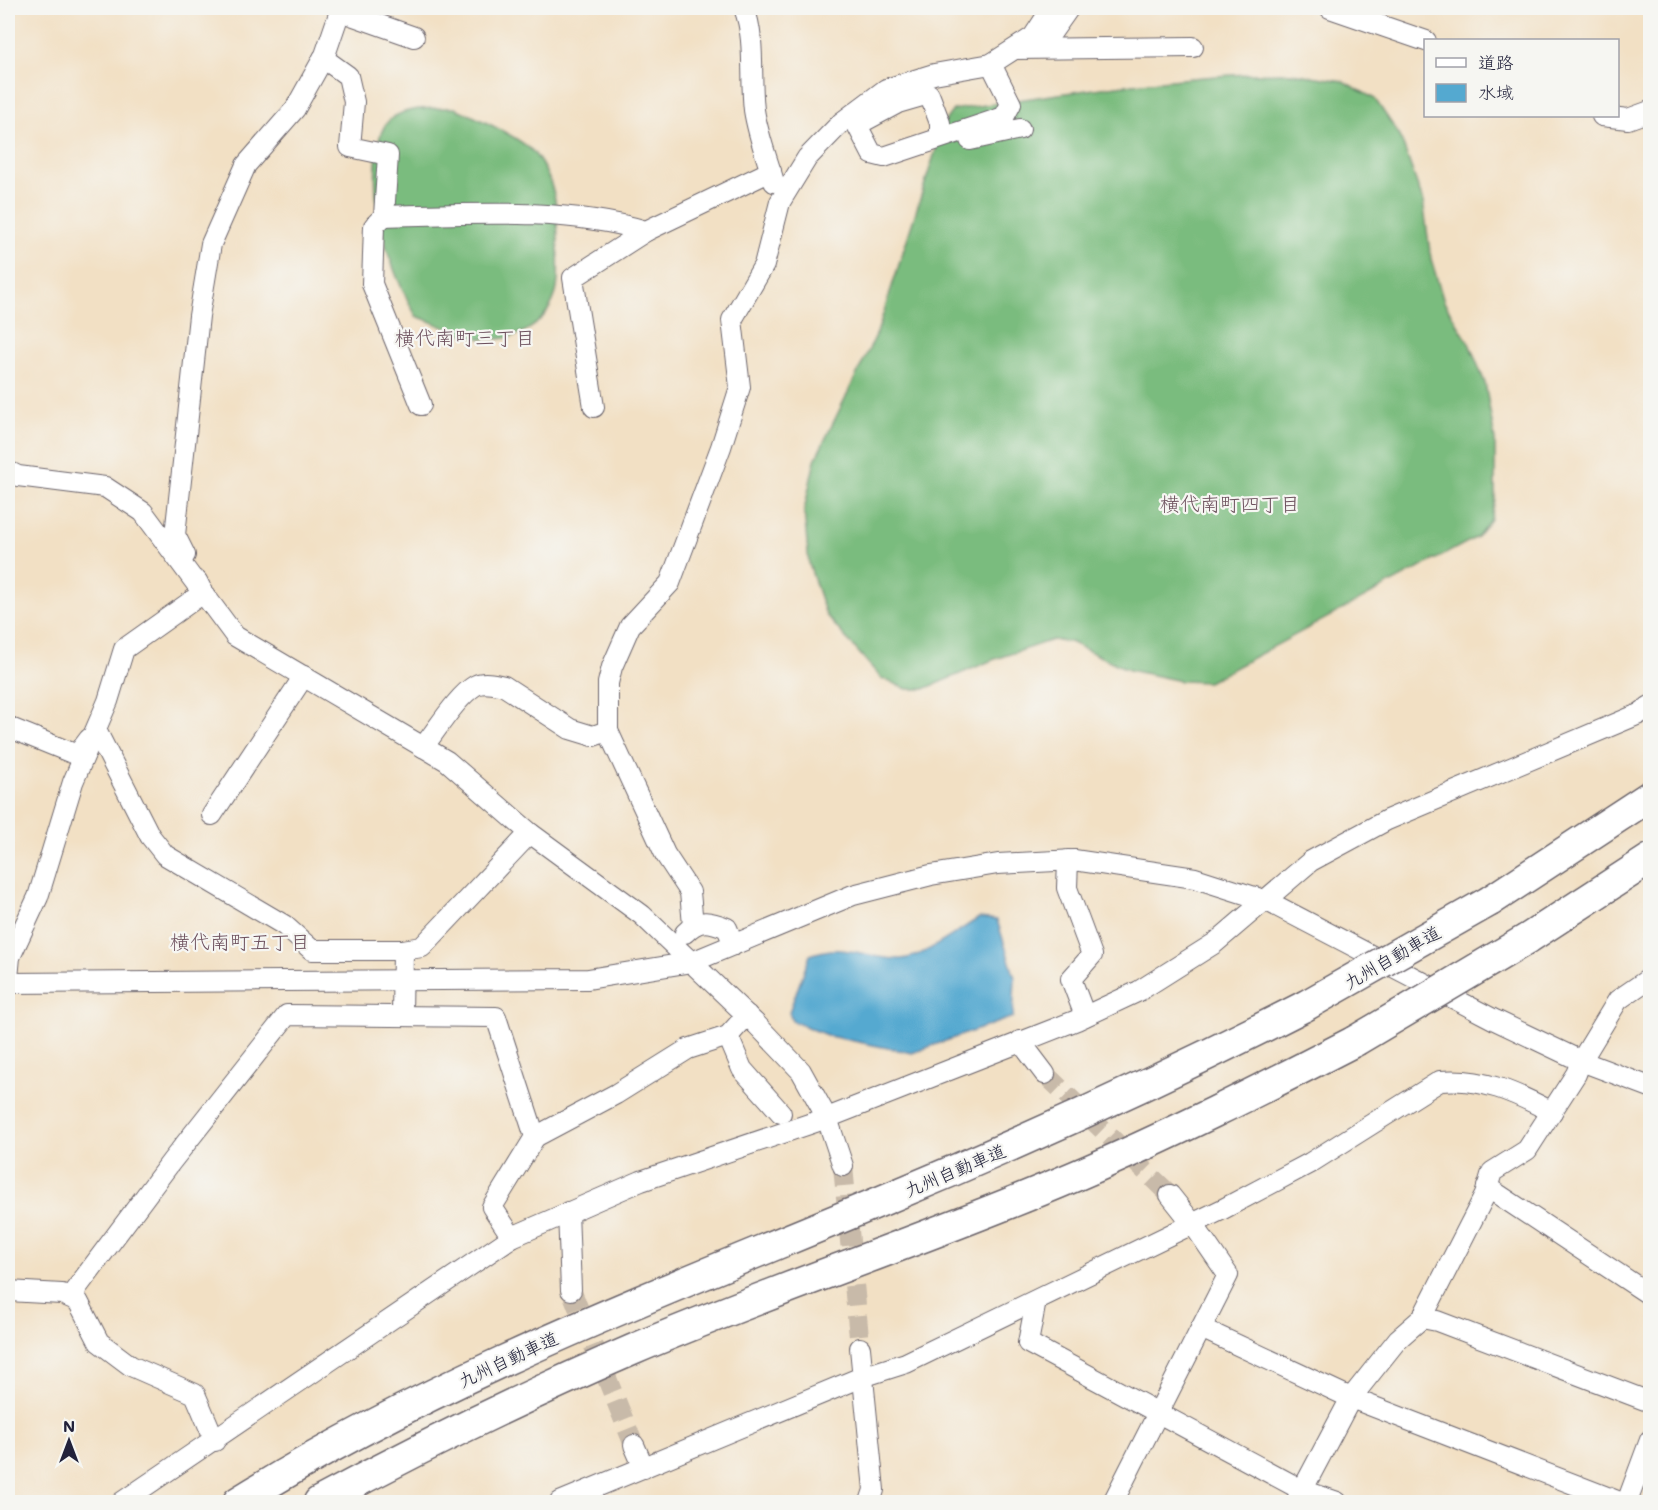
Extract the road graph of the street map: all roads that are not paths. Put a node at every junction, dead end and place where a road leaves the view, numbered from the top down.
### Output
1 (744, 8) edge
2 (1052, 8) edge
3 (1069, 8) edge
4 (1330, 8) edge
5 (341, 9) edge
6 (414, 37) dead end
7 (1424, 41) edge
8 (1193, 47) dead end
9 (1016, 49) junction
10 (1040, 49) junction
11 (323, 58) junction
12 (991, 64) junction
13 (1650, 111) edge
14 (1611, 117) edge
15 (1020, 129) dead end
16 (771, 171) junction
17 (780, 202) junction
18 (384, 216) junction
19 (646, 231) junction
20 (421, 405) dead end
21 (594, 407) dead end
22 (8, 471) edge
23 (203, 592) junction
24 (304, 676) junction
25 (1650, 706) edge
26 (8, 727) edge
27 (96, 730) junction
28 (608, 732) junction
29 (423, 747) junction
30 (1650, 796) edge
31 (212, 814) dead end
32 (530, 832) junction
33 (1650, 859) edge
34 (1068, 860) junction
35 (1267, 901) junction
36 (693, 925) junction
37 (734, 945) junction
38 (674, 946) junction
39 (403, 950) junction
40 (692, 962) junction
41 (8, 978) edge
42 (1650, 978) edge
43 (402, 982) junction
44 (8, 983) edge
45 (402, 1015) junction
46 (747, 1016) junction
47 (1085, 1016) junction
48 (728, 1036) junction
49 (1020, 1041) junction
50 (1581, 1060) junction
51 (1045, 1074) tunnel mouth
52 (1650, 1087) edge
53 (1552, 1112) junction
54 (781, 1113) dead end
55 (827, 1118) junction
56 (535, 1137) junction
57 (843, 1166) tunnel mouth
58 (1487, 1187) junction
59 (1170, 1194) tunnel mouth
60 (568, 1212) junction
61 (1193, 1224) junction
62 (512, 1237) junction
63 (571, 1290) tunnel mouth
64 (8, 1291) edge
65 (1650, 1295) edge
66 (70, 1298) junction
67 (1036, 1301) junction
68 (1422, 1318) junction
69 (1201, 1328) junction
70 (860, 1348) tunnel mouth
71 (862, 1377) junction
72 (1351, 1398) junction
73 (1650, 1402) edge
74 (1157, 1414) junction
75 (1650, 1440) edge
76 (215, 1441) junction
77 (634, 1445) tunnel mouth
78 (391, 1464) junction
79 (644, 1468) junction
80 (1299, 1496) edge
81 (1116, 1501) edge
82 (122, 1503) edge
83 (238, 1503) edge
84 (319, 1503) edge
85 (332, 1503) edge
86 (560, 1503) edge
87 (870, 1503) edge
88 (1337, 1503) edge
89 (1620, 1503) edge
90 (1628, 1503) edge

1 - 16 street
2 - 9 street
3 - 10 street
4 - 7 street
5 - 6 street
5 - 11 street
8 - 10 street
9 - 10 street
9 - 12 street
11 - 18 street
11 - 23 street
12 - 15 street
12 - 17 street
13 - 14 street
16 - 17 street
16 - 19 street
17 - 28 street
18 - 19 street
18 - 20 street
19 - 21 street
22 - 23 street
23 - 24 street
23 - 27 street
24 - 29 street
24 - 31 street
25 - 35 street
26 - 27 street
27 - 39 street
27 - 41 street
28 - 29 street
28 - 36 street
29 - 32 street
30 - 83 highway, 九州自動車道, bridge
32 - 38 street
32 - 39 street
33 - 78 highway, bridge
34 - 35 street
34 - 37 street
34 - 47 street
35 - 47 street
35 - 50 street
36 - 37 street
36 - 38 street
37 - 40 street
38 - 40 street
39 - 43 street
40 - 43 street
40 - 46 street
42 - 50 street
43 - 44 street
43 - 45 street
45 - 56 street
45 - 66 street
46 - 48 street
46 - 55 street
47 - 49 street
48 - 54 street
48 - 56 street
49 - 51 street
49 - 55 street
50 - 52 street
50 - 53 street
53 - 58 street
53 - 61 street
55 - 57 street
55 - 60 street
56 - 62 street
58 - 65 street
58 - 68 street
59 - 61 street
60 - 62 street
60 - 63 street
61 - 67 street
61 - 69 street
62 - 76 street
64 - 66 street
66 - 76 street
67 - 71 street
67 - 74 street
68 - 72 street
68 - 73 street
69 - 72 street
69 - 74 street
70 - 71 street
71 - 79 street
71 - 87 street
72 - 80 street
72 - 89 street
74 - 80 street
74 - 81 street
75 - 90 street
76 - 82 street
77 - 79 street
78 - 84 highway
78 - 85 highway
79 - 86 street
80 - 88 street

